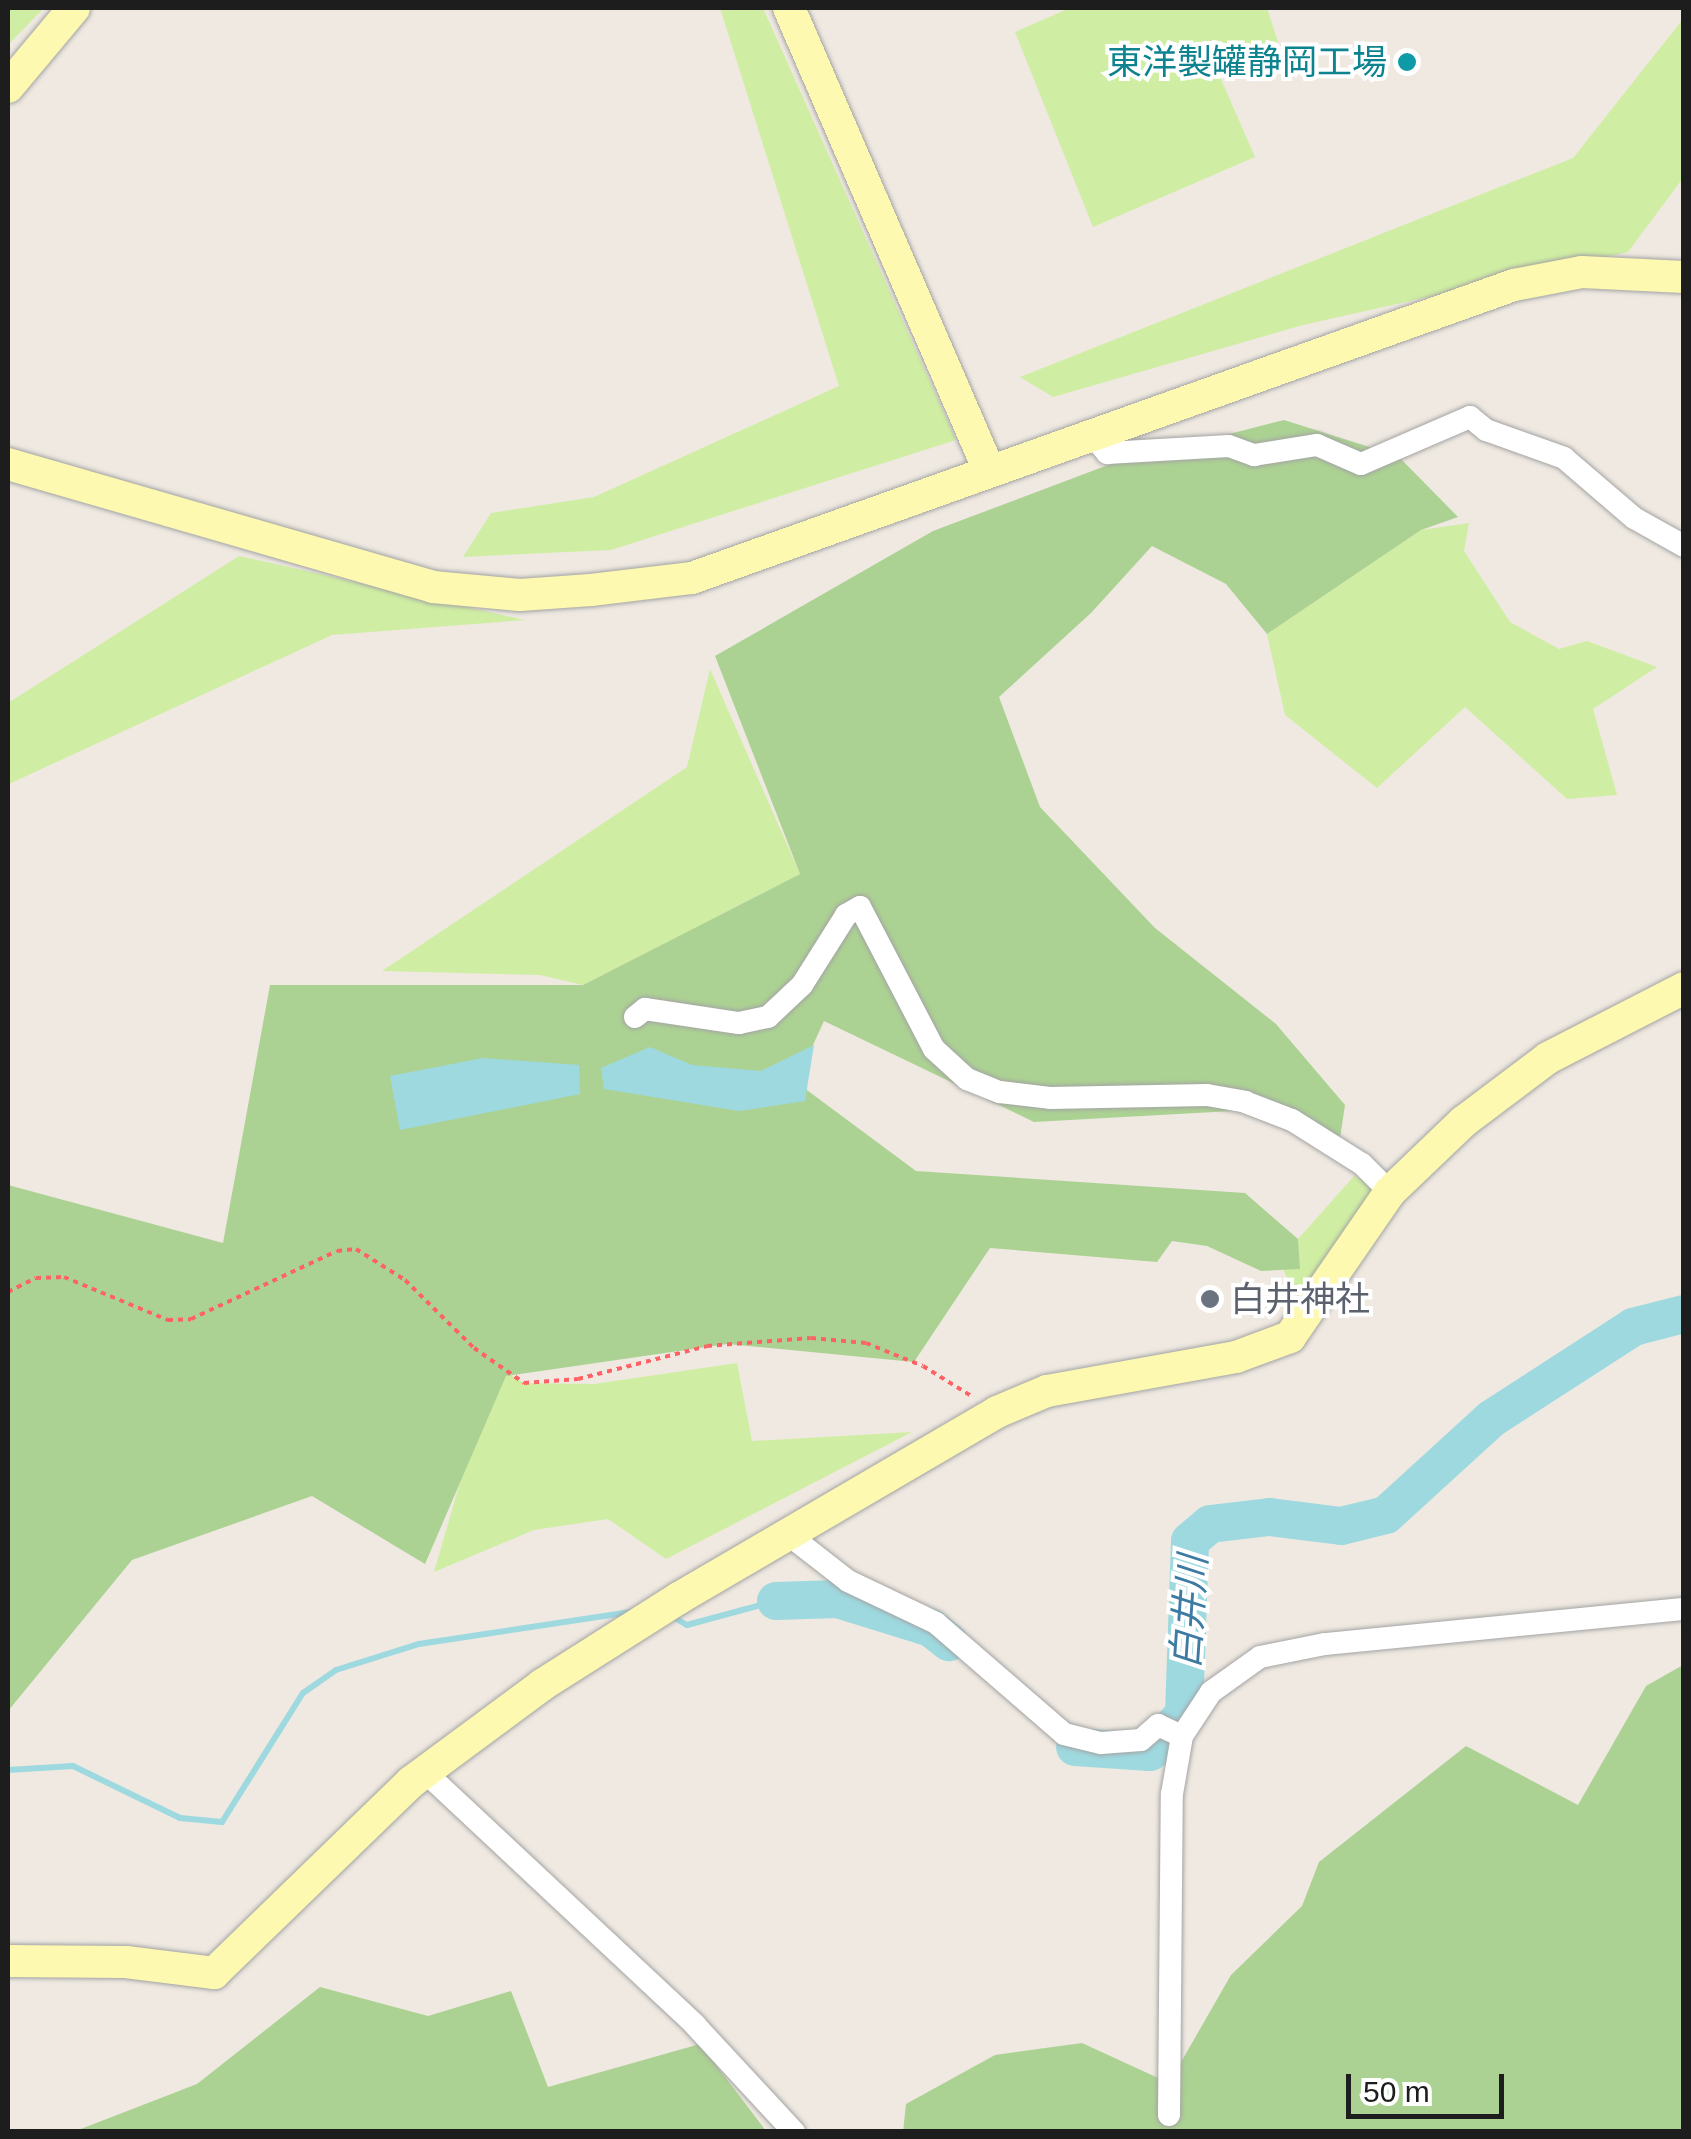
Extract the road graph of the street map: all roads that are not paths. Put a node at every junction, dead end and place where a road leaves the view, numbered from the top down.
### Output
1 (74, 8) edge
2 (789, 8) edge
3 (8, 87) edge
4 (1684, 277) edge
5 (1089, 432) junction
6 (8, 464) edge
7 (988, 468) junction
8 (1684, 546) edge
9 (1684, 988) edge
10 (635, 1017) dead end
11 (1390, 1192) junction
12 (789, 1535) junction
13 (1684, 1609) edge
14 (1182, 1736) junction
15 (426, 1772) junction
16 (8, 1961) edge
17 (1169, 2116) dead end
18 (794, 2132) edge

1 - 3 street
2 - 7 street
4 - 5 street
5 - 7 street
5 - 8 street
6 - 7 street
9 - 11 street
10 - 11 street
11 - 12 street
12 - 14 street
12 - 15 street
13 - 14 street
14 - 17 street
15 - 16 street
15 - 18 street

